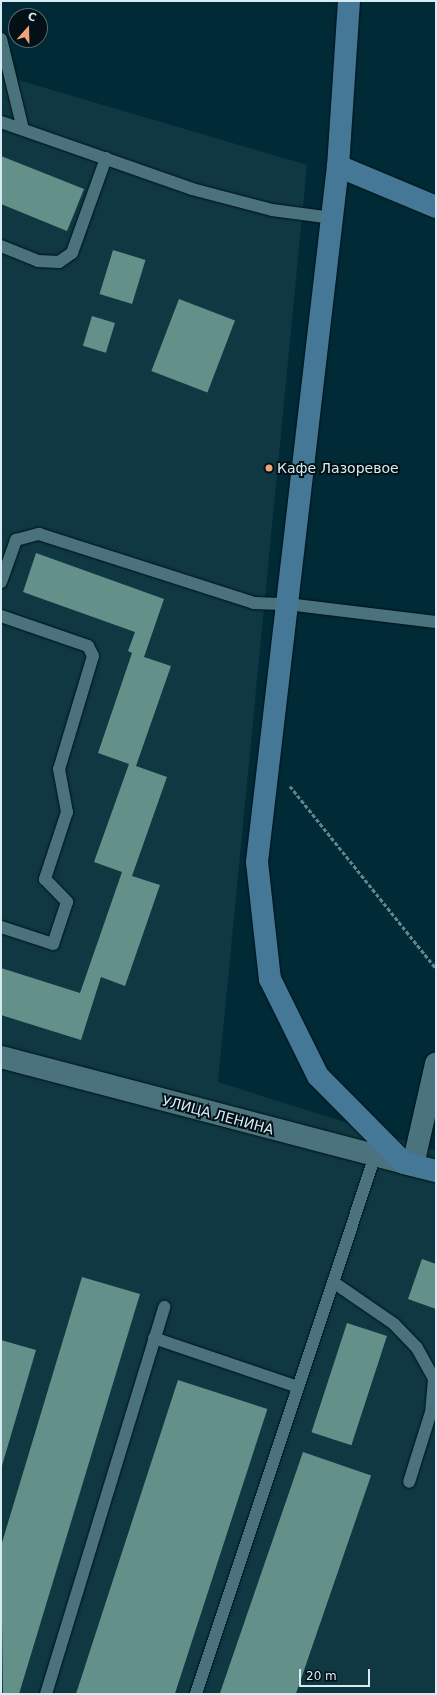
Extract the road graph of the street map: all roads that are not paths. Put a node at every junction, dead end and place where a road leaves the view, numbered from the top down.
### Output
1 (349, 1) edge
2 (1, 39) edge
3 (1, 122) edge
4 (23, 130) junction
5 (106, 158) junction
6 (338, 166) junction
7 (436, 207) edge
8 (332, 218) junction
9 (1, 246) edge
10 (1, 582) edge
11 (287, 604) junction
12 (1, 616) edge
13 (436, 622) edge
14 (1, 927) edge
15 (1, 1057) edge
16 (436, 1064) edge
17 (375, 1156) junction
18 (408, 1164) junction
19 (436, 1171) edge
20 (333, 1282) junction
21 (164, 1307) dead end
22 (154, 1338) junction
23 (298, 1387) junction
24 (409, 1482) dead end
25 (46, 1694) edge
26 (196, 1694) edge

1 - 6 main road
2 - 4 lane
3 - 4 lane
4 - 5 lane
5 - 8 lane
5 - 9 lane
6 - 7 main road
6 - 8 main road
8 - 11 main road
10 - 11 lane
11 - 13 lane
11 - 18 main road
12 - 14 lane
15 - 17 street, УЛИЦА ЛЕНИНА
16 - 18 street
17 - 18 street, УЛИЦА ЛЕНИНА
17 - 20 lane
18 - 19 main road, УЛИЦА ЛЕНИНА
20 - 23 lane
20 - 24 lane
21 - 22 lane
22 - 23 lane
22 - 25 lane
23 - 26 lane

